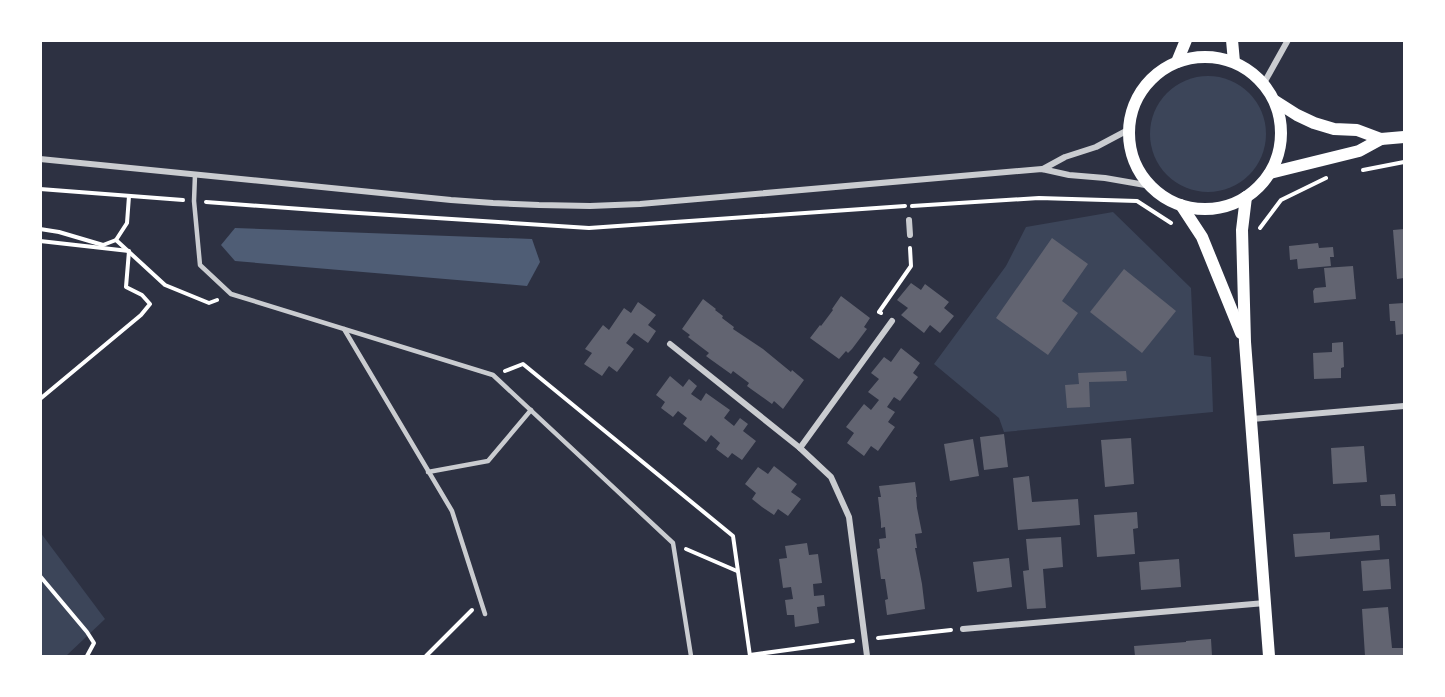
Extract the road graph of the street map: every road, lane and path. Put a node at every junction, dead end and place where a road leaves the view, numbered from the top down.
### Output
1 (1186, 40) edge
2 (1232, 40) edge
3 (1288, 40) edge
4 (1177, 62) junction
5 (1234, 62) junction
6 (1264, 84) junction
7 (1275, 101) junction
8 (1128, 130) junction
9 (1404, 137) edge
10 (1381, 139) junction
11 (40, 159) edge
12 (1042, 169) junction
13 (1270, 172) junction
14 (195, 175) junction
15 (1150, 186) junction
16 (129, 196) dead end
17 (1246, 197) junction
18 (1181, 205) junction
19 (909, 220) dead end
20 (40, 229) edge
21 (910, 235) joint
22 (116, 240) junction
23 (40, 241) edge
24 (129, 252) junction
25 (231, 294) junction
26 (892, 321) joint
27 (344, 329) junction
28 (1245, 342) junction
29 (670, 344) dead end
30 (493, 375) junction
31 (40, 399) edge
32 (1404, 406) edge
33 (531, 410) junction
34 (1252, 419) junction
35 (800, 448) junction
36 (428, 472) junction
37 (673, 543) junction
38 (738, 572) junction
39 (40, 576) edge
40 (481, 600) junction
41 (1265, 603) junction
42 (485, 614) dead end
43 (963, 629) dead end
44 (87, 657) edge
45 (426, 657) edge
46 (691, 657) edge
47 (750, 657) edge
48 (867, 657) edge
49 (1269, 657) edge

1 - 4 main road
2 - 5 main road
3 - 6 street
4 - 5 main road
4 - 8 main road
5 - 6 main road
6 - 7 main road
7 - 10 main road
7 - 13 main road
8 - 12 street
8 - 15 main road
9 - 10 main road
10 - 13 main road
11 - 14 street
12 - 14 street
12 - 15 street
13 - 17 main road
14 - 25 lane
15 - 18 main road
16 - 22 path
17 - 18 main road
17 - 28 main road
18 - 28 main road
19 - 21 street
20 - 22 path
21 - 26 path
22 - 24 path
23 - 24 path
24 - 25 path
24 - 31 path
25 - 27 lane
26 - 35 street
27 - 30 lane
27 - 36 lane
28 - 34 main road
29 - 35 street
30 - 33 lane
30 - 38 path
32 - 34 street
33 - 36 lane
33 - 37 lane
34 - 41 main road
35 - 48 street
36 - 40 lane
37 - 38 path
37 - 46 lane
38 - 47 path
39 - 44 path
40 - 42 lane
40 - 45 path
41 - 43 street
41 - 49 main road

